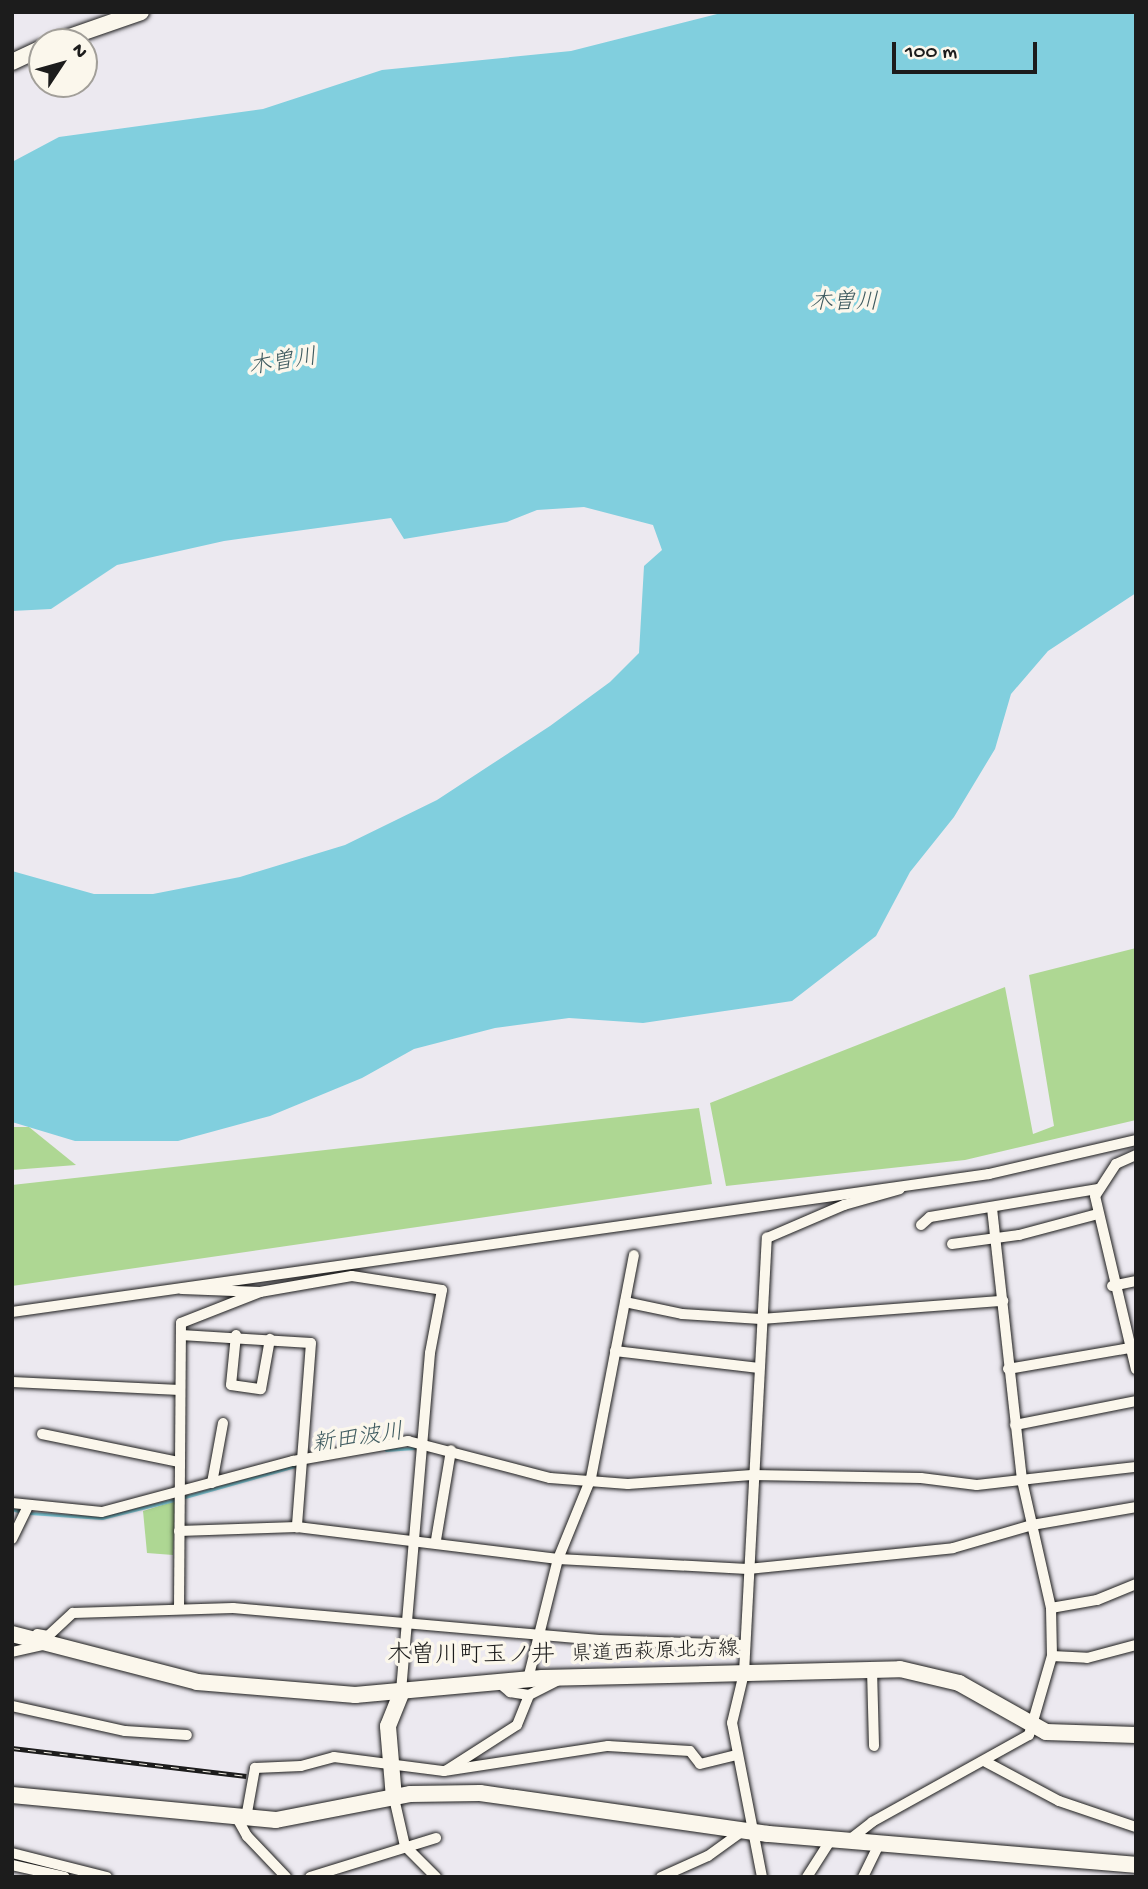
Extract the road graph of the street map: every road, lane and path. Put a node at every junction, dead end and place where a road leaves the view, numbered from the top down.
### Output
1 (141, 12) edge
2 (95, 28) edge
3 (28, 55) edge
4 (12, 62) edge
5 (1136, 1140) edge
6 (1136, 1154) edge
7 (906, 1186) junction
8 (1097, 1189) junction
9 (992, 1208) junction
10 (1098, 1214) junction
11 (921, 1225) dead end
12 (996, 1238) junction
13 (952, 1244) dead end
14 (634, 1255) dead end
15 (1136, 1281) edge
16 (178, 1286) junction
17 (1112, 1286) junction
18 (260, 1292) junction
19 (625, 1301) junction
20 (1003, 1301) junction
21 (12, 1312) edge
22 (761, 1319) junction
23 (181, 1335) junction
24 (236, 1335) junction
25 (270, 1339) junction
26 (1129, 1348) junction
27 (615, 1352) junction
28 (759, 1368) junction
29 (1008, 1369) junction
30 (1136, 1369) edge
31 (12, 1382) edge
32 (180, 1390) junction
33 (1136, 1401) edge
34 (223, 1423) dead end
35 (1015, 1425) junction
36 (42, 1434) dead end
37 (425, 1443) junction
38 (451, 1450) junction
39 (299, 1460) junction
40 (178, 1462) junction
41 (1136, 1467) edge
42 (752, 1475) junction
43 (591, 1478) junction
44 (1022, 1480) junction
45 (212, 1483) junction
46 (179, 1492) junction
47 (12, 1503) edge
48 (1136, 1507) edge
49 (27, 1508) junction
50 (1032, 1525) junction
51 (297, 1527) junction
52 (179, 1531) junction
53 (416, 1538) junction
54 (12, 1539) edge
55 (436, 1540) junction
56 (558, 1559) junction
57 (748, 1569) junction
58 (1136, 1584) edge
59 (179, 1608) junction
60 (1051, 1608) junction
61 (404, 1620) junction
62 (538, 1634) junction
63 (16, 1635) edge
64 (42, 1645) junction
65 (745, 1645) junction
66 (1136, 1646) edge
67 (12, 1652) edge
68 (1052, 1656) junction
69 (872, 1669) junction
70 (744, 1673) junction
71 (529, 1687) junction
72 (401, 1694) junction
73 (12, 1706) edge
74 (1032, 1726) junction
75 (187, 1735) dead end
76 (1136, 1735) edge
77 (874, 1746) dead end
78 (736, 1755) junction
79 (986, 1762) junction
80 (390, 1763) junction
81 (444, 1771) junction
82 (12, 1795) edge
83 (394, 1798) junction
84 (242, 1818) junction
85 (1136, 1827) edge
86 (747, 1831) junction
87 (436, 1838) dead end
88 (830, 1841) junction
89 (847, 1842) junction
90 (879, 1844) junction
91 (408, 1851) junction
92 (12, 1853) edge
93 (12, 1864) edge
94 (1136, 1865) edge
95 (65, 1877) edge
96 (107, 1877) edge
97 (286, 1877) edge
98 (310, 1877) edge
99 (436, 1877) edge
100 (661, 1877) edge
101 (762, 1877) edge
102 (807, 1877) edge
103 (863, 1877) edge

1 - 2 main road
3 - 4 main road
5 - 7 street
6 - 8 street
7 - 16 street
7 - 22 street
8 - 9 street
8 - 10 street
9 - 11 street
9 - 12 street
10 - 12 street
10 - 17 street
12 - 13 street
12 - 20 street
14 - 19 street
15 - 17 street
16 - 18 street
16 - 21 street
17 - 26 street
18 - 23 street
18 - 37 street
19 - 22 street
19 - 27 street
20 - 22 street
20 - 29 street
22 - 28 street
23 - 24 street
23 - 32 street
24 - 25 street
24 - 25 street
25 - 39 street
26 - 29 street
26 - 30 street
27 - 28 street
27 - 43 street
28 - 42 street
29 - 35 street
31 - 32 street
32 - 40 street
33 - 35 street
34 - 45 street
35 - 44 street
36 - 40 street
37 - 38 street
37 - 39 street
37 - 53 street
38 - 43 street
38 - 55 street
39 - 45 street
39 - 51 street
40 - 46 street
41 - 44 street
42 - 43 street
42 - 44 street
42 - 57 street
43 - 56 street
44 - 50 street
45 - 46 street
46 - 49 street
46 - 52 street
47 - 49 street
48 - 50 street
49 - 54 street
50 - 57 street
50 - 60 street
51 - 52 street
51 - 53 street
52 - 59 street
53 - 55 street
53 - 61 street
55 - 56 street
56 - 57 street
56 - 62 street
57 - 65 street
58 - 60 street
59 - 61 street
59 - 63 street
60 - 68 street
61 - 62 street
61 - 72 street
62 - 65 street
62 - 71 street
63 - 64 main road, 県道西萩原北方線
64 - 67 street
64 - 72 main road, 県道西萩原北方線
65 - 70 street
66 - 68 street
68 - 74 street
69 - 70 main road, 県道西萩原北方線
69 - 74 main road, 県道西萩原北方線
69 - 77 street
70 - 71 main road, 県道西萩原北方線
70 - 78 street
71 - 72 main road, 県道西萩原北方線
71 - 81 street
72 - 80 main road
73 - 75 street
74 - 76 main road, 県道西萩原北方線
74 - 79 street
78 - 81 street
78 - 86 street
79 - 85 street
79 - 89 street
80 - 81 street
80 - 83 main road
80 - 84 street
82 - 84 main road
83 - 84 main road
83 - 86 main road
83 - 91 street
84 - 97 street
86 - 88 main road
86 - 100 street
86 - 101 street
87 - 91 street
88 - 89 main road
88 - 102 street
89 - 90 main road
90 - 94 main road
90 - 103 street
91 - 98 street
91 - 99 street
92 - 96 street
93 - 95 street

